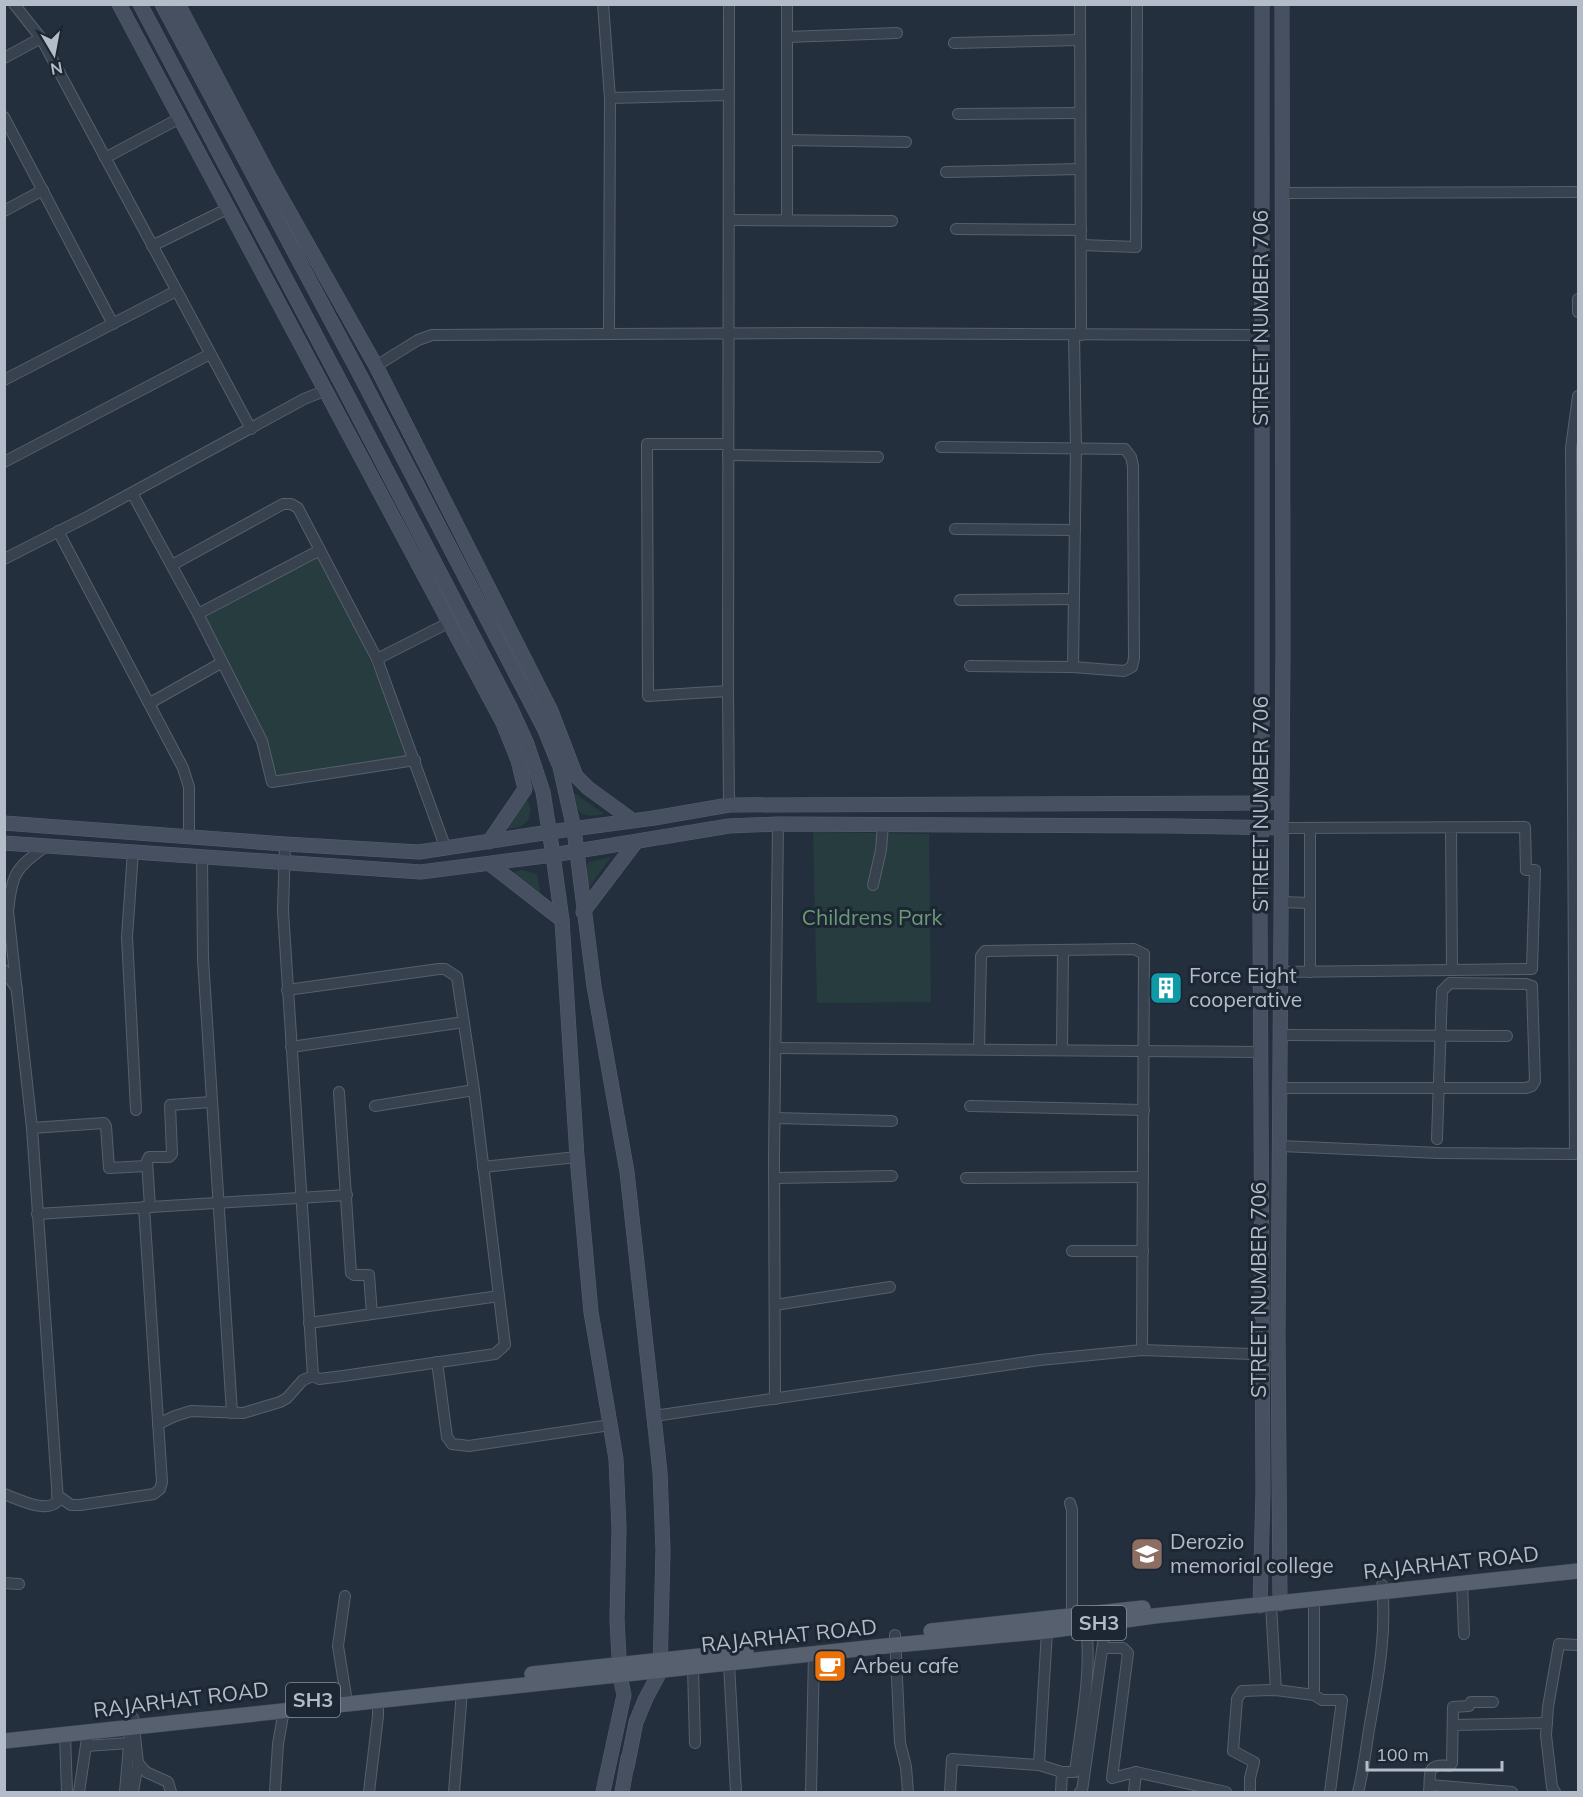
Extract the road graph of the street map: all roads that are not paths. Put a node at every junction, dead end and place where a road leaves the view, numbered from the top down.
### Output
1 (14, 4) edge
2 (118, 4) edge
3 (140, 4) edge
4 (162, 4) edge
5 (178, 4) edge
6 (603, 4) edge
7 (729, 4) edge
8 (787, 4) edge
9 (1080, 4) edge
10 (1137, 4) edge
11 (1262, 4) edge
12 (1282, 4) edge
13 (897, 33) dead end
14 (787, 37) junction
15 (41, 38) junction
16 (1080, 40) junction
17 (954, 43) dead end
18 (4, 58) edge
19 (728, 95) junction
20 (610, 98) junction
21 (1080, 113) junction
22 (958, 114) dead end
23 (4, 117) edge
24 (180, 118) junction
25 (9, 136) edge
26 (788, 140) junction
27 (906, 142) dead end
28 (105, 158) junction
29 (1080, 169) junction
30 (946, 172) dead end
31 (43, 190) junction
32 (1578, 192) edge
33 (1283, 193) junction
34 (229, 208) junction
35 (4, 211) edge
36 (787, 219) junction
37 (729, 220) junction
38 (892, 221) dead end
39 (956, 229) dead end
40 (1081, 230) junction
41 (1081, 245) junction
42 (152, 246) junction
43 (176, 291) junction
44 (1578, 299) edge
45 (1578, 312) edge
46 (113, 324) junction
47 (609, 334) junction
48 (729, 334) junction
49 (1077, 335) junction
50 (1261, 335) junction
51 (210, 354) junction
52 (376, 366) junction
53 (4, 380) edge
54 (324, 391) junction
55 (1578, 396) edge
56 (250, 429) junction
57 (941, 447) dead end
58 (1076, 448) junction
59 (728, 450) junction
60 (878, 457) dead end
61 (4, 462) edge
62 (132, 493) junction
63 (955, 529) dead end
64 (1075, 530) junction
65 (58, 531) junction
66 (320, 550) junction
67 (454, 555) junction
68 (4, 559) edge
69 (477, 564) junction
70 (172, 565) junction
71 (424, 573) junction
72 (445, 581) junction
73 (1074, 599) junction
74 (960, 600) dead end
75 (198, 614) junction
76 (450, 622) junction
77 (377, 659) junction
78 (221, 663) junction
79 (970, 666) dead end
80 (1073, 667) junction
81 (728, 691) junction
82 (150, 703) junction
83 (415, 760) junction
84 (1262, 803) junction
85 (1282, 803) junction
86 (729, 805) junction
87 (632, 820) junction
88 (4, 823) edge
89 (778, 824) junction
90 (883, 824) junction
91 (1261, 827) junction
92 (1282, 828) junction
93 (1451, 828) junction
94 (574, 829) junction
95 (1310, 829) junction
96 (550, 832) junction
97 (189, 836) junction
98 (489, 842) junction
99 (636, 842) junction
100 (4, 843) edge
101 (285, 844) junction
102 (46, 846) junction
103 (446, 849) junction
104 (133, 851) junction
105 (576, 851) junction
106 (553, 855) junction
107 (202, 856) junction
108 (285, 863) junction
109 (490, 864) junction
110 (873, 885) dead end
111 (1282, 902) junction
112 (1309, 903) junction
113 (583, 912) junction
114 (562, 920) junction
115 (1063, 951) junction
116 (4, 970) edge
117 (1452, 970) junction
118 (1281, 972) junction
119 (1310, 972) junction
120 (17, 990) junction
121 (287, 990) junction
122 (464, 1022) junction
123 (1281, 1035) junction
124 (1439, 1036) junction
125 (1507, 1036) dead end
126 (291, 1047) junction
127 (776, 1048) junction
128 (979, 1049) junction
129 (1062, 1050) junction
130 (1144, 1051) junction
131 (1262, 1052) junction
132 (1281, 1088) junction
133 (1437, 1088) junction
134 (474, 1090) junction
135 (339, 1092) dead end
136 (211, 1102) junction
137 (375, 1106) dead end
138 (970, 1106) dead end
139 (136, 1110) dead end
140 (1144, 1110) junction
141 (775, 1118) junction
142 (891, 1121) dead end
143 (32, 1128) junction
144 (1437, 1139) dead end
145 (1281, 1146) junction
146 (577, 1157) junction
147 (147, 1166) junction
148 (483, 1167) junction
149 (892, 1176) dead end
150 (1143, 1177) junction
151 (774, 1178) junction
152 (966, 1178) dead end
153 (347, 1194) junction
154 (301, 1197) junction
155 (217, 1202) junction
156 (147, 1207) junction
157 (37, 1215) junction
158 (1072, 1251) dead end
159 (1143, 1251) junction
160 (890, 1287) dead end
161 (499, 1296) junction
162 (775, 1305) junction
163 (372, 1314) junction
164 (309, 1323) junction
165 (1142, 1350) junction
166 (1262, 1354) junction
167 (1279, 1355) junction
168 (437, 1362) junction
169 (313, 1376) junction
170 (775, 1399) junction
171 (231, 1413) junction
172 (654, 1416) junction
173 (158, 1424) junction
174 (610, 1425) junction
175 (4, 1494) edge
176 (57, 1495) junction
177 (1070, 1503) dead end
178 (1578, 1562) edge
179 (1578, 1571) edge
180 (1462, 1582) junction
181 (4, 1583) edge
182 (19, 1584) dead end
183 (1383, 1588) junction
184 (345, 1596) dead end
185 (1314, 1600) junction
186 (1270, 1601) junction
187 (1072, 1615) junction
188 (1106, 1622) junction
189 (1049, 1624) junction
190 (1086, 1624) junction
191 (1464, 1634) dead end
192 (895, 1640) junction
193 (1578, 1645) edge
194 (1103, 1648) junction
195 (814, 1654) junction
196 (729, 1664) junction
197 (661, 1666) junction
198 (693, 1668) junction
199 (620, 1670) junction
200 (1276, 1690) junction
201 (462, 1691) junction
202 (1314, 1695) junction
203 (346, 1696) junction
204 (378, 1700) junction
205 (1493, 1702) dead end
206 (284, 1710) junction
207 (1547, 1723) junction
208 (1453, 1725) junction
209 (132, 1729) junction
210 (4, 1732) edge
211 (65, 1734) junction
212 (87, 1739) junction
213 (4, 1741) edge
214 (695, 1743) dead end
215 (138, 1762) junction
216 (1039, 1765) junction
217 (1062, 1772) junction
218 (1136, 1772) junction
219 (1429, 1789) edge
220 (67, 1792) edge
221 (79, 1792) edge
222 (125, 1792) edge
223 (133, 1792) edge
224 (171, 1792) edge
225 (275, 1792) edge
226 (369, 1792) edge
227 (454, 1792) edge
228 (603, 1792) edge
229 (622, 1792) edge
230 (736, 1792) edge
231 (812, 1792) edge
232 (908, 1792) edge
233 (950, 1792) edge
234 (1060, 1792) edge
235 (1080, 1792) edge
236 (1134, 1792) edge
237 (1226, 1792) edge
238 (1250, 1792) edge
239 (1330, 1792) edge
240 (1358, 1792) edge
241 (1512, 1792) edge
242 (1555, 1792) edge

1 - 15 street
2 - 24 street
3 - 72 street
4 - 67 street
5 - 52 street
6 - 20 street
7 - 19 street
8 - 14 street
9 - 16 street
10 - 41 street
11 - 50 street
12 - 33 street, STREET NUMBER 706
13 - 14 street
14 - 26 street
15 - 18 street
15 - 28 street
16 - 17 street
16 - 21 street
19 - 20 street
19 - 37 street
20 - 47 street
21 - 22 street
21 - 29 street
23 - 25 street
24 - 28 street
24 - 34 street
25 - 31 street
26 - 27 street
26 - 36 street
28 - 42 street
29 - 30 street
29 - 40 street
31 - 35 street
31 - 46 street
32 - 33 street
33 - 85 street, STREET NUMBER 706
34 - 42 street
34 - 54 street
36 - 37 street
36 - 38 street
37 - 48 street
39 - 40 street
40 - 41 street
41 - 49 street
42 - 43 street
43 - 46 street
43 - 51 street
44 - 45 street
46 - 53 street
47 - 48 street
47 - 52 street
48 - 49 street
48 - 59 street
49 - 50 street
49 - 58 street
50 - 84 street
51 - 56 street
51 - 61 street
52 - 69 street
54 - 56 street
54 - 71 street
55 - 145 street
56 - 62 street
57 - 58 street
58 - 64 street
58 - 80 street
59 - 60 street
59 - 81 street
59 - 81 street
62 - 65 street
62 - 70 street
63 - 64 street
64 - 73 street
65 - 68 street
65 - 82 street
66 - 70 street
66 - 75 street
66 - 77 street
67 - 69 street
67 - 94 street
69 - 87 street
70 - 75 street
71 - 72 street
71 - 76 street
72 - 96 street
73 - 74 street
73 - 80 street
75 - 78 street
76 - 77 street
76 - 98 street
77 - 83 street
78 - 82 street
78 - 83 street
79 - 80 street
81 - 86 street
82 - 97 street
83 - 103 street
84 - 85 street
84 - 86 street
84 - 91 street
85 - 92 street, STREET NUMBER 706
86 - 87 street
87 - 94 street
88 - 97 street
89 - 90 street
89 - 99 street
89 - 127 street
90 - 91 street
90 - 110 street
91 - 92 street
91 - 131 street
92 - 95 street
92 - 111 street, STREET NUMBER 706
93 - 95 street
93 - 117 street
93 - 117 street
94 - 96 street
94 - 105 street
95 - 112 street
96 - 98 street
96 - 106 street
97 - 101 street
98 - 103 street
99 - 105 street
99 - 113 street
100 - 102 street
101 - 103 street
101 - 108 street
102 - 104 street
102 - 120 street
104 - 107 street
104 - 139 street
105 - 106 street
105 - 113 street
106 - 109 street
106 - 114 street
107 - 108 street
107 - 136 street
108 - 109 street
108 - 121 street
109 - 114 street
111 - 112 street
111 - 118 street, STREET NUMBER 706
112 - 119 street
113 - 172 street
114 - 146 street
115 - 128 street
115 - 129 street
115 - 130 street
116 - 120 street
117 - 119 street
118 - 119 street
118 - 123 street, STREET NUMBER 706
120 - 143 street
121 - 122 street
121 - 126 street
122 - 126 street
122 - 134 street
123 - 124 street
123 - 132 street, STREET NUMBER 706
124 - 125 street
124 - 133 street
124 - 133 street
126 - 154 street
127 - 128 street
127 - 141 street
128 - 129 street
129 - 130 street
130 - 131 street
130 - 140 street
131 - 166 street
132 - 133 street
132 - 145 street, STREET NUMBER 706
133 - 144 street
134 - 137 street
134 - 148 street
135 - 153 street
136 - 147 street
136 - 155 street
138 - 140 street
140 - 150 street
141 - 142 street
141 - 151 street
143 - 147 street
143 - 157 street
145 - 167 street, STREET NUMBER 706
146 - 148 street
146 - 174 street
147 - 156 street
148 - 161 street
149 - 151 street
150 - 152 street
150 - 159 street
151 - 162 street
153 - 154 street
153 - 163 street
154 - 155 street
154 - 164 street
155 - 156 street
155 - 171 street
156 - 157 street
156 - 173 street
157 - 176 street
158 - 159 street
159 - 165 street
160 - 162 street
161 - 163 street
161 - 168 street
162 - 170 street
163 - 164 street
164 - 169 street
165 - 166 street
165 - 170 street
166 - 167 street
166 - 186 street
167 - 186 street, STREET NUMBER 706
168 - 169 street
168 - 174 street
169 - 171 street
170 - 172 street
171 - 173 street
172 - 197 street
173 - 176 street
174 - 199 street
175 - 176 street
177 - 187 street
178 - 183 main road, RAJARHAT ROAD / SH3
179 - 180 main road, RAJARHAT ROAD / SH3
180 - 183 main road, RAJARHAT ROAD / SH3
180 - 191 street
181 - 182 street
183 - 185 main road, RAJARHAT ROAD / SH3
183 - 186 main road, RAJARHAT ROAD / SH3
183 - 240 street
184 - 203 street
185 - 186 main road, RAJARHAT ROAD / SH3
185 - 202 street
186 - 187 main road, RAJARHAT ROAD / SH3
186 - 188 main road, RAJARHAT ROAD / SH3
186 - 200 street
187 - 189 main road, RAJARHAT ROAD / SH3
188 - 190 main road, RAJARHAT ROAD / SH3
188 - 194 street
189 - 190 main road, RAJARHAT ROAD / SH3
189 - 192 main road, RAJARHAT ROAD / SH3
189 - 216 street
190 - 217 street
192 - 195 main road, RAJARHAT ROAD / SH3
192 - 197 main road, RAJARHAT ROAD / SH3
192 - 232 street
193 - 207 street
194 - 218 street
194 - 235 street
195 - 196 main road, RAJARHAT ROAD / SH3
195 - 231 street
196 - 198 main road, RAJARHAT ROAD / SH3
196 - 230 street
197 - 198 main road, RAJARHAT ROAD / SH3
197 - 199 main road, RAJARHAT ROAD / SH3
197 - 229 street
198 - 214 street
199 - 201 main road, RAJARHAT ROAD / SH3
199 - 203 main road, RAJARHAT ROAD / SH3
199 - 228 street
200 - 202 street
200 - 238 street
201 - 204 main road, RAJARHAT ROAD / SH3
201 - 227 street
202 - 239 street
203 - 209 main road, RAJARHAT ROAD / SH3
204 - 206 main road, RAJARHAT ROAD / SH3
204 - 226 street
205 - 208 street
206 - 209 main road, RAJARHAT ROAD / SH3
206 - 225 street
207 - 208 street
207 - 242 street
208 - 219 street
209 - 210 main road, RAJARHAT ROAD / SH3
209 - 212 main road, RAJARHAT ROAD / SH3
209 - 215 street
209 - 222 street
211 - 212 main road, RAJARHAT ROAD / SH3
211 - 213 main road, RAJARHAT ROAD / SH3
211 - 220 street
212 - 221 street
215 - 223 street
215 - 224 street
216 - 217 street
216 - 233 street
217 - 234 street
218 - 236 street
218 - 237 street
219 - 241 street

